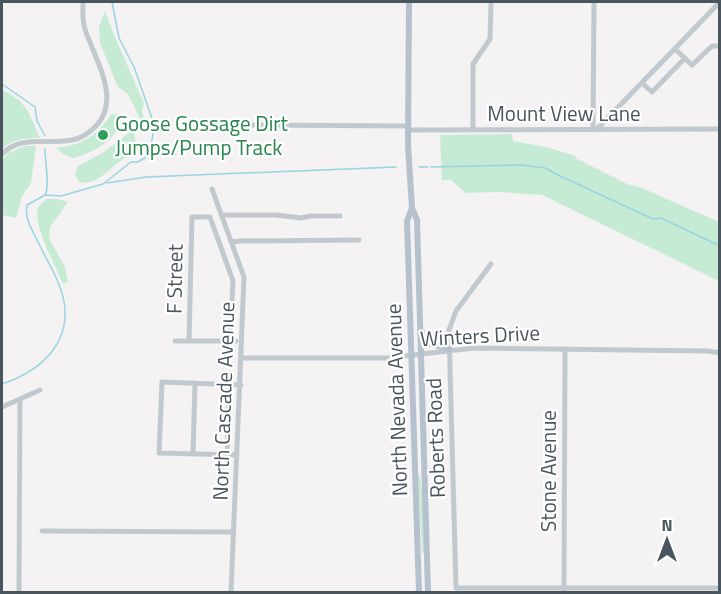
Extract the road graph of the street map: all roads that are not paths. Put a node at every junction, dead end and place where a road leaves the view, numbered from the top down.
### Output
1 (83, 2) edge
2 (409, 2) edge
3 (594, 2) edge
4 (720, 2) edge
5 (491, 4) dead end
6 (720, 46) edge
7 (675, 49) junction
8 (685, 58) junction
9 (642, 83) junction
10 (213, 122) dead end
11 (408, 128) junction
12 (473, 129) junction
13 (595, 129) junction
14 (720, 129) edge
15 (2, 154) edge
16 (212, 189) dead end
17 (412, 208) junction
18 (222, 215) junction
19 (340, 216) dead end
20 (359, 240) dead end
21 (232, 242) junction
22 (491, 264) dead end
23 (420, 320) junction
24 (175, 341) dead end
25 (189, 341) junction
26 (236, 341) junction
27 (566, 349) junction
28 (449, 350) junction
29 (720, 353) edge
30 (421, 354) junction
31 (412, 355) junction
32 (242, 358) junction
33 (195, 383) junction
34 (229, 384) junction
35 (241, 385) junction
36 (40, 390) dead end
37 (20, 399) junction
38 (2, 407) edge
39 (193, 454) junction
40 (226, 455) junction
41 (237, 455) junction
42 (424, 468) junction
43 (415, 469) junction
44 (42, 531) dead end
45 (234, 532) junction
46 (427, 559) junction
47 (418, 560) junction
48 (720, 588) edge
49 (564, 590) edge
50 (18, 592) edge
51 (231, 592) edge
52 (418, 592) edge
53 (428, 592) edge

1 - 15 street
2 - 11 main road, North Nevada Avenue
3 - 13 street
4 - 7 street
5 - 12 street
6 - 8 street
7 - 8 street
7 - 9 street
8 - 9 street
9 - 13 street
10 - 11 street, Mount View Lane
11 - 12 street, Mount View Lane
11 - 17 main road, North Nevada Avenue
12 - 13 street, Mount View Lane
13 - 14 street, Mount View Lane
16 - 18 street, North Cascade Avenue
17 - 23 main road, North Nevada Avenue
17 - 31 main road, North Nevada Avenue
18 - 19 street
18 - 21 street, North Cascade Avenue
20 - 21 street
21 - 26 street, North Cascade Avenue
22 - 28 street, Roberts Road
23 - 28 main road
23 - 30 main road, North Nevada Avenue
24 - 25 street
25 - 26 street
25 - 26 street, F Street
26 - 32 street, North Cascade Avenue
27 - 28 street, Winters Drive
27 - 29 street, Winters Drive
27 - 49 street, Stone Avenue
28 - 30 street, Winters Drive
28 - 49 street, Roberts Road
30 - 31 street, Winters Drive
30 - 42 main road, North Nevada Avenue
31 - 32 street, Winters Drive
31 - 43 main road, North Nevada Avenue
32 - 35 street, North Cascade Avenue
33 - 34 street
33 - 39 street
33 - 39 street
34 - 35 street
34 - 40 street
35 - 41 street, North Cascade Avenue
36 - 37 street
37 - 38 street
37 - 50 street
39 - 40 street
40 - 41 street
41 - 45 street, North Cascade Avenue
42 - 43 street
42 - 46 main road, North Nevada Avenue
43 - 47 main road, North Nevada Avenue
44 - 45 street
45 - 51 street, North Cascade Avenue
46 - 47 street
46 - 53 main road, North Nevada Avenue
47 - 52 main road, North Nevada Avenue
48 - 49 street

